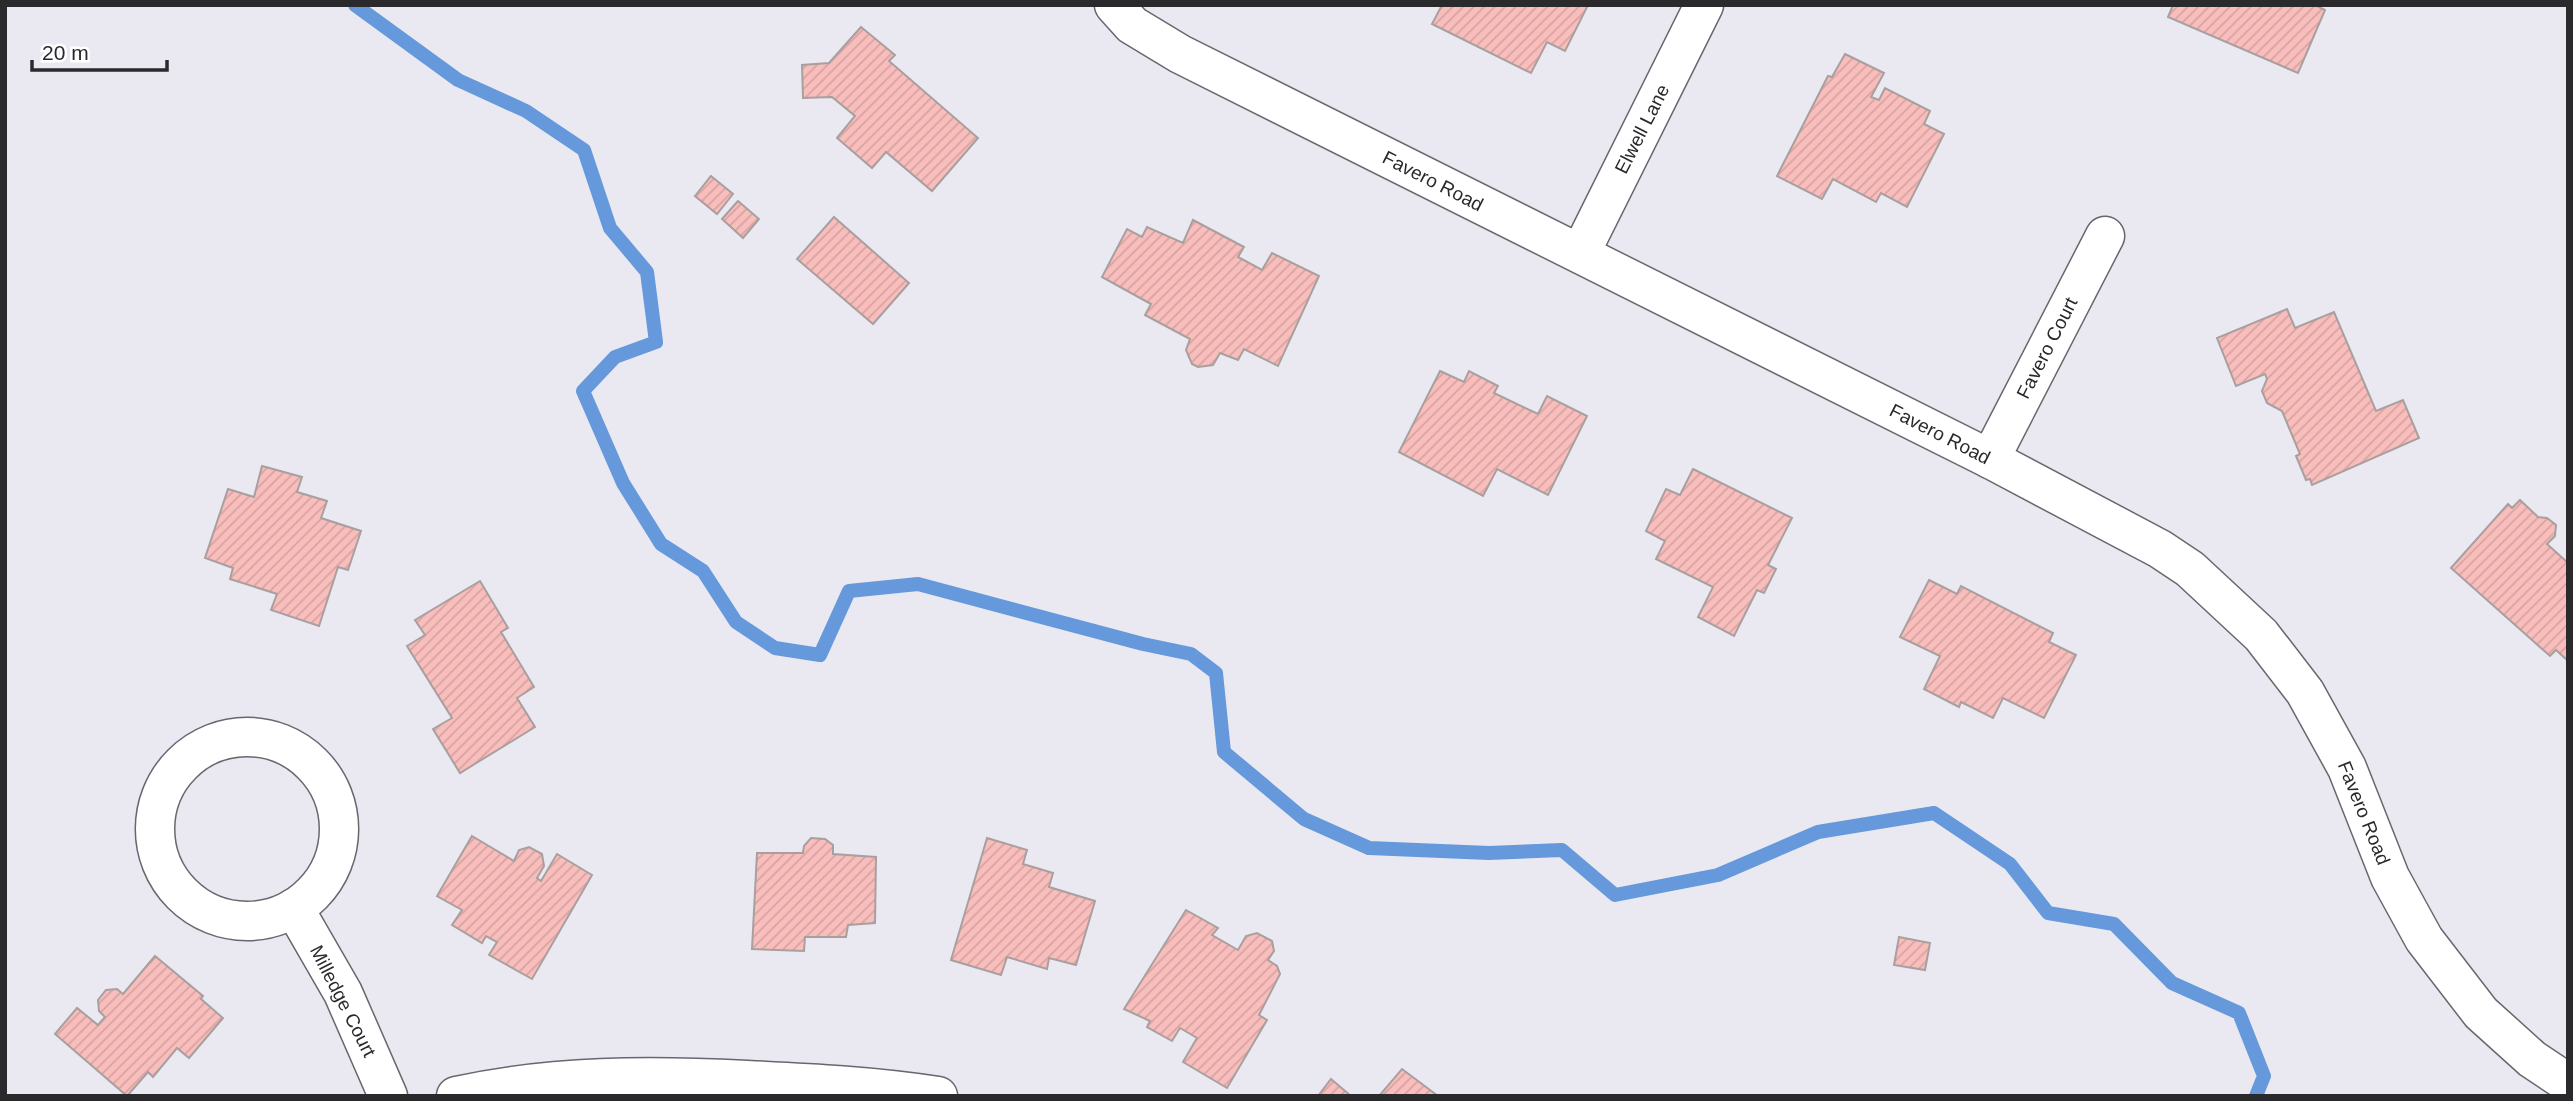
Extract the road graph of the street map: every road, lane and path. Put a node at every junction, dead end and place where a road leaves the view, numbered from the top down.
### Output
1 (1114, 5) edge
2 (1704, 5) edge
3 (2105, 236) dead end
4 (1581, 252) junction
5 (1990, 459) junction
6 (294, 908) junction
7 (2568, 1083) edge
8 (388, 1096) edge
9 (456, 1096) edge
10 (938, 1096) edge

1 - 4 street, Favero Road
2 - 4 street, Elwell Lane
3 - 5 street, Favero Court
4 - 5 street, Favero Road
5 - 7 street, Favero Road
6 - 6 street
6 - 8 street, Milledge Court
9 - 10 street

